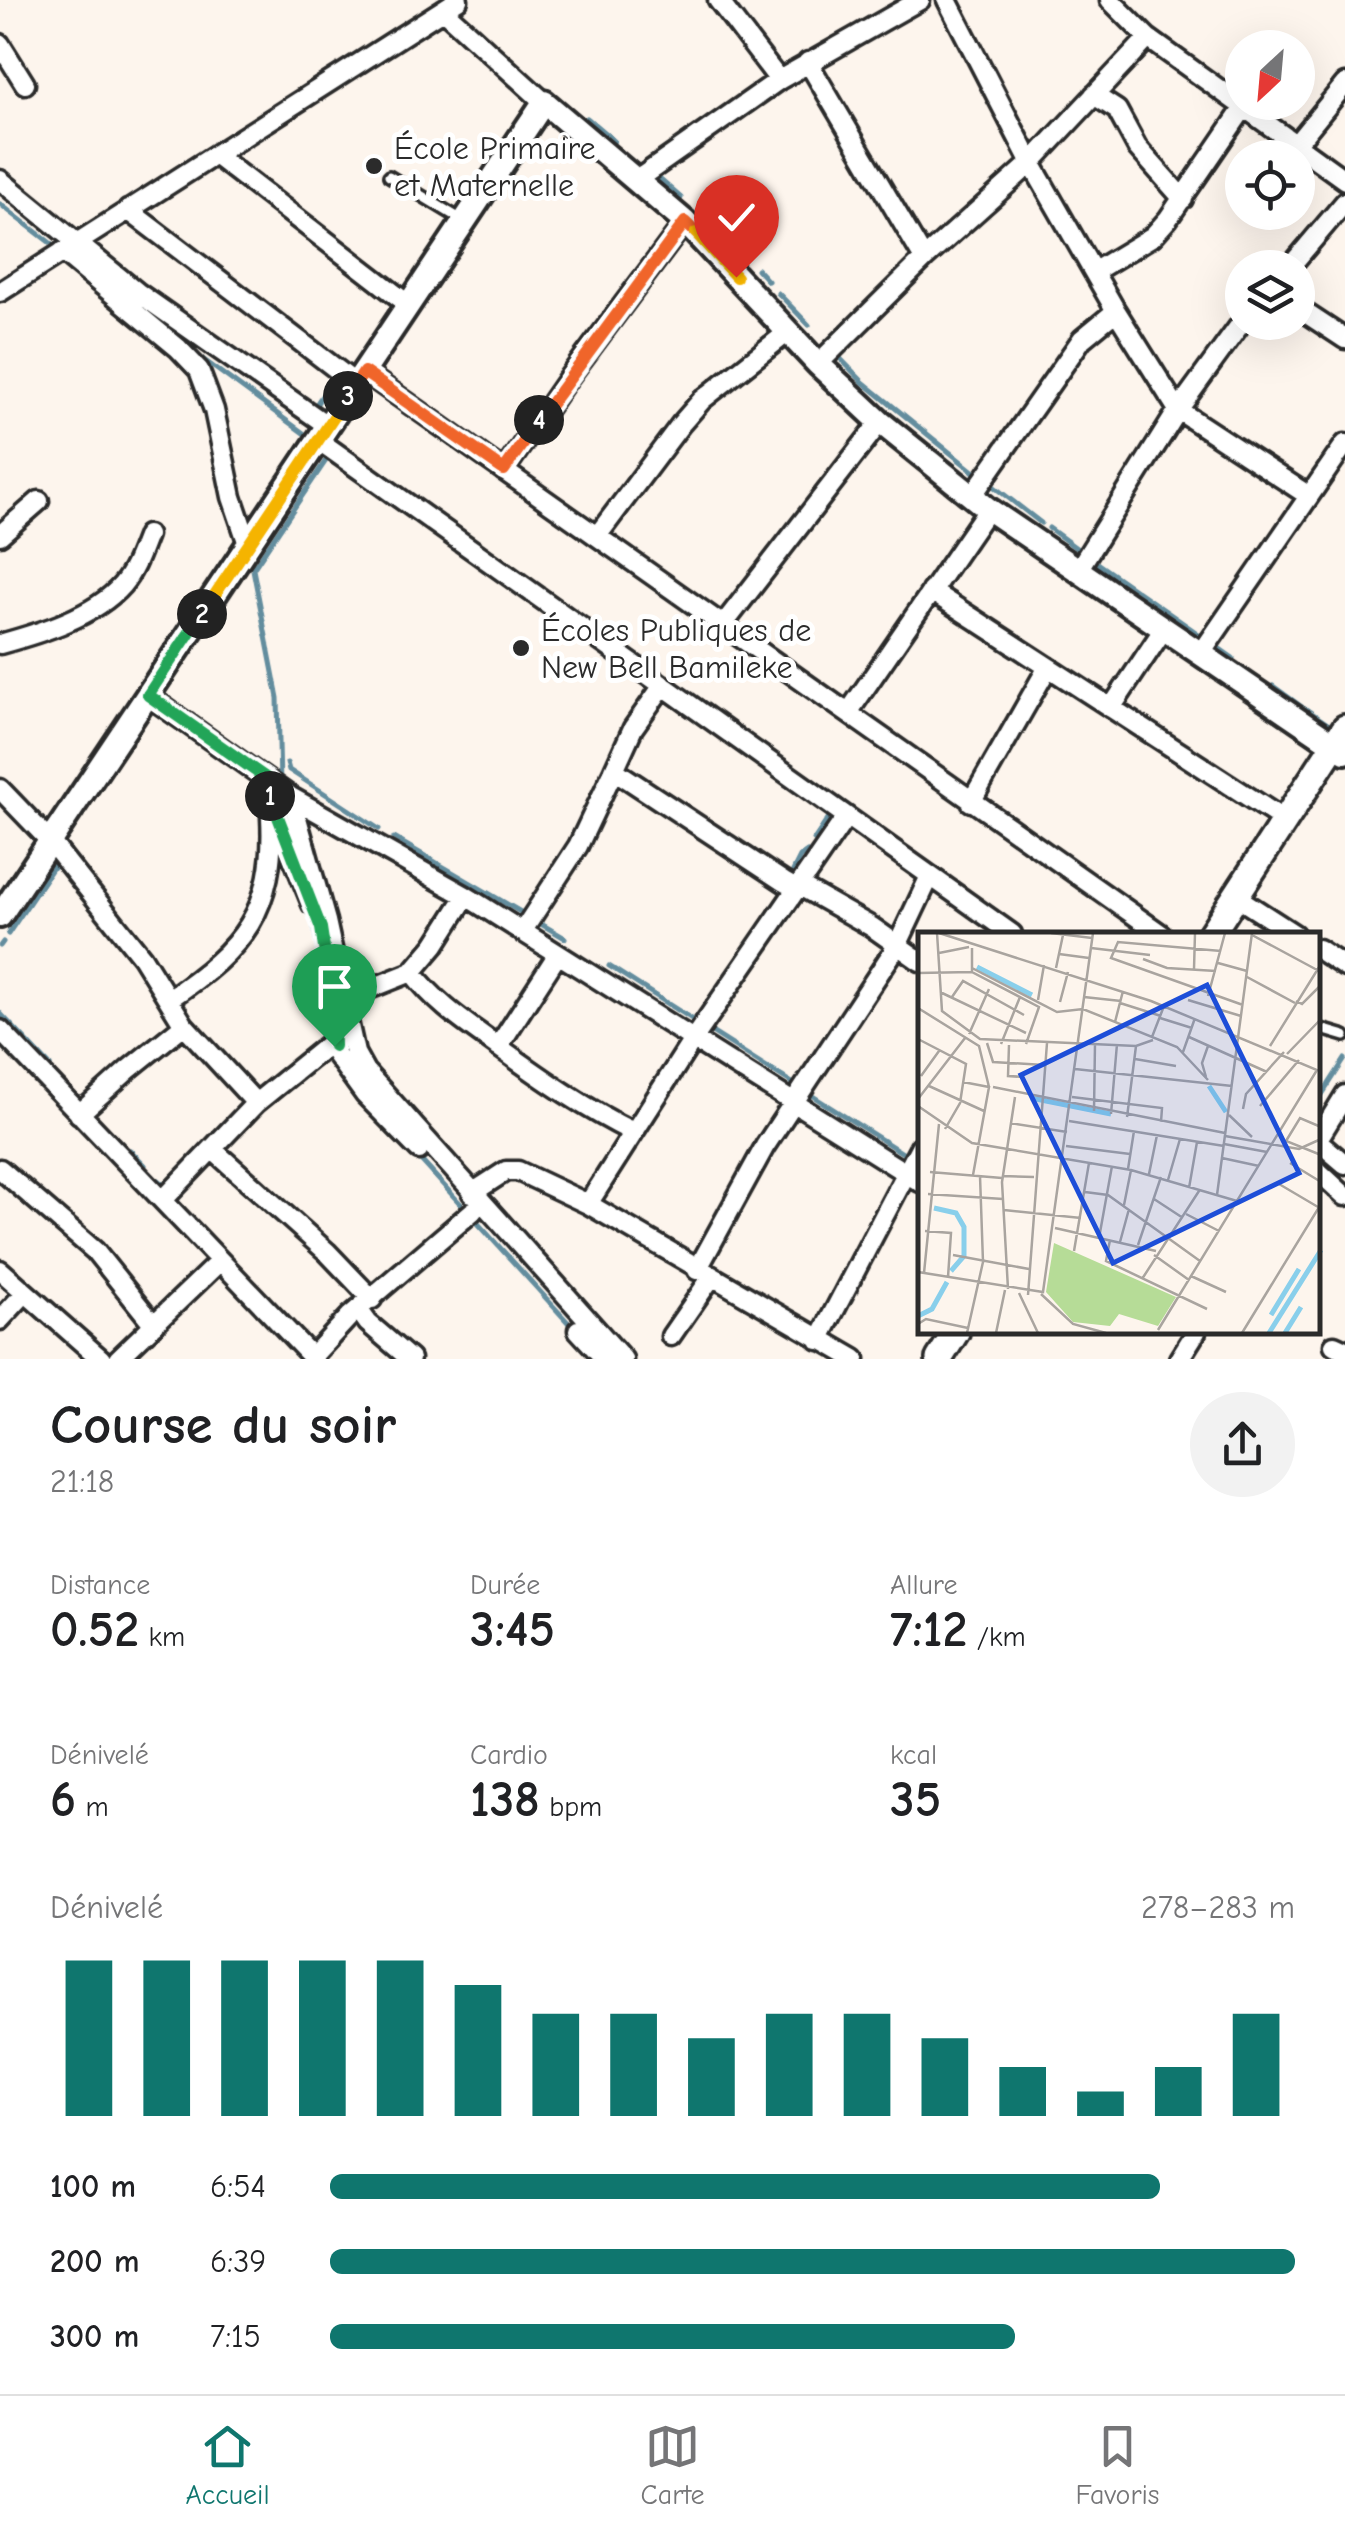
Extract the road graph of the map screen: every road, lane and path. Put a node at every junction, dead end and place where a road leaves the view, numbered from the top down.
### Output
1 (718, 0) edge
2 (920, 0) edge
3 (948, 0) edge
4 (1110, 0) edge
5 (451, 5) edge
6 (1148, 38) junction
7 (0, 44) edge
8 (808, 62) junction
9 (780, 80) junction
10 (25, 84) dead end
11 (1345, 84) edge
12 (1225, 93) edge
13 (1094, 95) junction
14 (544, 102) junction
15 (1235, 120) edge
16 (1264, 120) edge
17 (1293, 140) edge
18 (1299, 140) edge
19 (215, 155) junction
20 (1315, 157) edge
21 (1032, 163) junction
22 (389, 176) dead end
23 (638, 179) junction
24 (0, 180) edge
25 (1345, 180) edge
26 (1182, 199) junction
27 (1345, 202) edge
28 (128, 210) junction
29 (464, 222) junction
30 (685, 222) junction
31 (70, 247) junction
32 (1304, 250) edge
33 (924, 259) junction
34 (1095, 271) junction
35 (0, 292) edge
36 (409, 304) junction
37 (1116, 311) junction
38 (1315, 319) edge
39 (788, 332) junction
40 (1345, 339) edge
41 (1229, 340) edge
42 (818, 364) junction
43 (360, 378) junction
44 (1178, 410) junction
45 (880, 422) junction
46 (323, 433) junction
47 (1345, 444) edge
48 (504, 470) junction
49 (1309, 496) junction
50 (40, 501) dead end
51 (980, 502) junction
52 (0, 535) edge
53 (146, 535) dead end
54 (596, 536) junction
55 (248, 544) junction
56 (1078, 570) junction
57 (931, 591) junction
58 (722, 625) junction
59 (1163, 630) junction
60 (0, 644) edge
61 (1200, 655) junction
62 (1048, 667) junction
63 (662, 687) junction
64 (148, 695) junction
65 (1111, 708) junction
66 (848, 713) junction
67 (1342, 741) edge
68 (614, 770) junction
69 (270, 781) junction
70 (0, 790) edge
71 (291, 797) junction
72 (270, 801) junction
73 (972, 802) junction
74 (846, 817) junction
75 (1284, 820) junction
76 (50, 841) junction
77 (930, 876) junction
78 (798, 885) junction
79 (466, 896) junction
80 (1235, 896) junction
81 (0, 916) edge
82 (522, 932) junction
83 (1009, 932) edge
84 (1158, 932) edge
85 (1212, 932) edge
86 (1291, 932) edge
87 (897, 946) junction
88 (1320, 950) edge
89 (558, 954) junction
90 (918, 960) edge
91 (1345, 967) edge
92 (412, 972) junction
93 (344, 999) junction
94 (169, 1000) junction
95 (184, 1026) junction
96 (1320, 1029) edge
97 (0, 1030) edge
98 (1345, 1036) edge
99 (694, 1038) junction
100 (334, 1039) junction
101 (498, 1046) junction
102 (1345, 1095) edge
103 (256, 1103) junction
104 (796, 1104) junction
105 (80, 1114) junction
106 (633, 1132) junction
107 (1320, 1137) edge
108 (1320, 1142) edge
109 (212, 1149) junction
110 (1345, 1164) edge
111 (0, 1169) edge
112 (1320, 1174) edge
113 (914, 1179) edge
114 (1345, 1196) edge
115 (163, 1200) junction
116 (472, 1202) junction
117 (588, 1204) junction
118 (220, 1261) junction
119 (0, 1270) edge
120 (704, 1274) junction
121 (25, 1292) junction
122 (365, 1304) junction
123 (0, 1320) edge
124 (154, 1324) junction
125 (955, 1334) edge
126 (1195, 1334) edge
127 (671, 1336) dead end
128 (820, 1340) junction
129 (313, 1358) edge
130 (1183, 1358) edge
131 (102, 1359) edge
132 (118, 1359) edge
133 (410, 1359) edge
134 (605, 1359) edge
135 (623, 1359) edge
136 (854, 1359) edge
137 (939, 1359) edge

1 - 9 street
2 - 8 street
3 - 21 street
4 - 6 street
5 - 14 street
5 - 19 street
6 - 12 street
6 - 13 street
7 - 10 street
8 - 9 street
8 - 33 street
9 - 23 street
11 - 18 street
13 - 21 street
13 - 26 street
14 - 23 street
14 - 29 street
15 - 26 street
16 - 17 street
19 - 28 street
19 - 36 street
20 - 25 street
21 - 33 street
21 - 34 street
22 - 29 lane
23 - 30 street
24 - 31 street
26 - 34 street
27 - 32 street
28 - 31 street
28 - 43 street
29 - 36 street
30 - 39 street
30 - 48 street
31 - 35 street
31 - 46 street
31 - 55 street
33 - 42 street
34 - 37 street
36 - 43 street
37 - 44 street
37 - 51 street
38 - 40 street
39 - 42 street
39 - 54 street
41 - 44 street
42 - 45 street
43 - 46 street
43 - 48 street
44 - 49 street
44 - 56 street
45 - 51 street
45 - 58 street
46 - 55 street
46 - 63 street
47 - 49 street
48 - 54 street
49 - 61 street
50 - 52 street
51 - 56 street
51 - 57 street
53 - 60 street
54 - 58 street
55 - 64 street
56 - 59 street
57 - 62 street
57 - 66 street
58 - 66 street
59 - 61 street
59 - 65 street
61 - 67 street
62 - 65 street
62 - 73 street
63 - 68 street
63 - 74 street
64 - 69 street
64 - 76 street
65 - 75 street
66 - 73 street
67 - 75 main road
68 - 78 street
68 - 82 street
69 - 71 street
69 - 72 street
70 - 76 street
71 - 79 street
71 - 93 street
72 - 94 street
72 - 100 street
73 - 84 street
74 - 77 street
74 - 78 street
75 - 80 main road
76 - 81 street
76 - 94 street
77 - 83 street
77 - 87 street
78 - 87 street
78 - 99 street
79 - 82 street
79 - 92 street
80 - 85 main road
80 - 86 street
82 - 89 street
87 - 90 street
87 - 104 street
88 - 91 street
89 - 99 street
89 - 101 street
92 - 93 street
92 - 101 street
93 - 116 street
94 - 95 street
95 - 103 street
95 - 105 street
96 - 98 lane
97 - 105 street
99 - 104 street
99 - 106 street
100 - 103 street
100 - 116 street
101 - 106 street
102 - 107 street
103 - 109 street
104 - 113 street
104 - 120 street
105 - 115 street
106 - 117 street
108 - 110 street
109 - 115 street
109 - 122 street
111 - 124 street
112 - 114 street
113 - 128 street
115 - 118 street
116 - 117 street
116 - 122 street
116 - 134 street
116 - 135 street
117 - 120 street
118 - 124 street
118 - 129 street
119 - 121 street
120 - 127 street
120 - 128 street
121 - 123 street
121 - 131 street
122 - 129 street
122 - 133 street
124 - 132 street
125 - 137 main road
126 - 130 street
128 - 136 street

